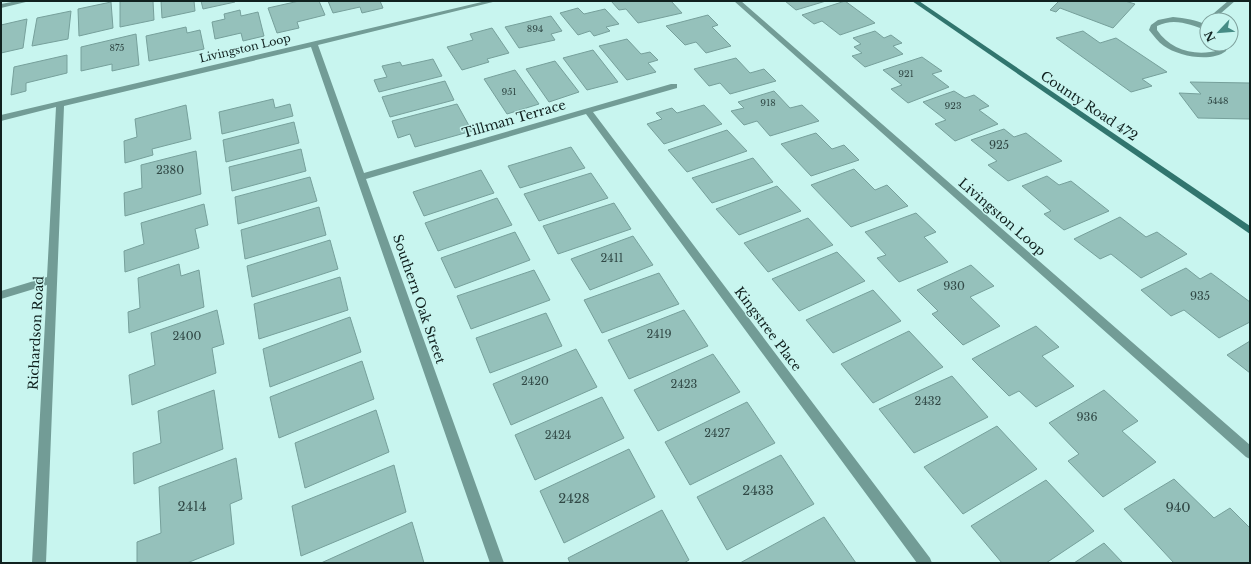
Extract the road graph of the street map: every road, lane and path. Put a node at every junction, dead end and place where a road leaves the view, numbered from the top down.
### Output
1 (27, 1) edge
2 (494, 1) edge
3 (737, 1) edge
4 (915, 1) edge
5 (1232, 1) edge
6 (1, 6) edge
7 (1220, 12) edge
8 (1199, 23) edge
9 (314, 44) junction
10 (1220, 52) edge
11 (674, 86) dead end
12 (60, 104) junction
13 (588, 111) junction
14 (1, 118) edge
15 (361, 177) junction
16 (1250, 231) edge
17 (52, 279) junction
18 (1, 295) edge
19 (1250, 453) edge
20 (39, 563) edge
21 (497, 563) edge
22 (925, 563) edge

1 - 6 street
2 - 9 street, Livingston Loop
3 - 19 street, Livingston Loop
4 - 16 street, County Road 472
5 - 7 street
8 - 10 street
9 - 12 street, Livingston Loop
9 - 15 street, Southern Oak Street
11 - 13 street, Tillman Terrace
12 - 14 street, Livingston Loop
12 - 17 street, Richardson Road
13 - 15 street, Tillman Terrace
13 - 22 street, Kingstree Place
15 - 21 street, Southern Oak Street
17 - 18 street
17 - 20 street, Richardson Road

